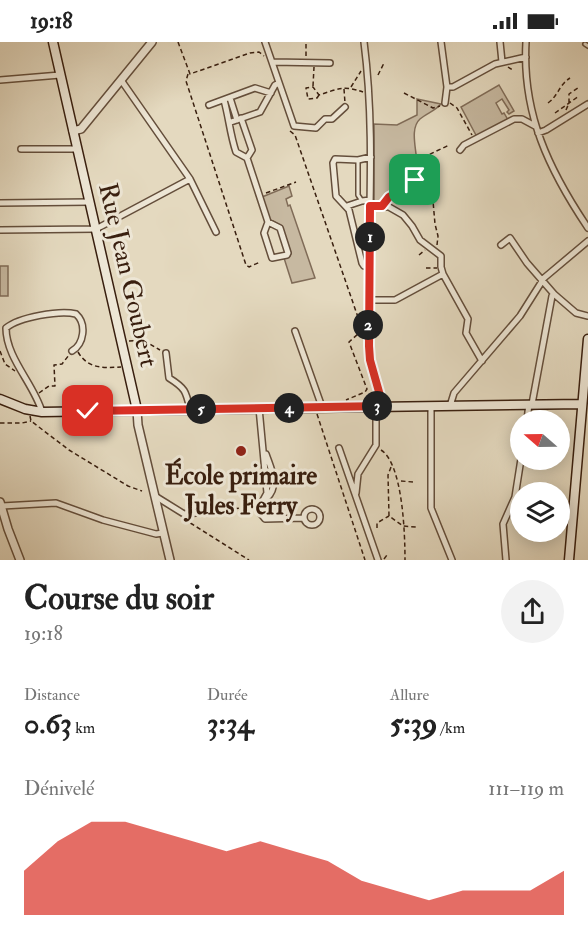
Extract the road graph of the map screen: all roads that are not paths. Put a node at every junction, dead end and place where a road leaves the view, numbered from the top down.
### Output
1 (53, 42) edge
2 (152, 42) edge
3 (265, 42) edge
4 (364, 42) edge
5 (441, 42) edge
6 (500, 42) edge
7 (526, 42) edge
8 (526, 57) junction
9 (272, 62) junction
10 (502, 62) junction
11 (330, 63) dead end
12 (60, 75) junction
13 (0, 80) edge
14 (121, 80) junction
15 (279, 83) junction
16 (447, 87) junction
17 (271, 93) junction
18 (227, 99) junction
19 (445, 103) road end
20 (588, 104) edge
21 (209, 105) dead end
22 (345, 106) road end
23 (236, 120) junction
24 (535, 126) junction
25 (73, 131) junction
26 (538, 133) junction
27 (21, 149) dead end
28 (78, 149) junction
29 (460, 150) dead end
30 (370, 157) junction
31 (247, 158) junction
32 (358, 160) junction
33 (190, 179) junction
34 (362, 201) junction
35 (90, 202) junction
36 (0, 203) edge
37 (370, 203) junction
38 (347, 206) junction
39 (268, 222) junction
40 (588, 228) edge
41 (0, 230) edge
42 (96, 230) junction
43 (216, 232) dead end
44 (588, 241) edge
45 (501, 245) dead end
46 (370, 267) junction
47 (442, 271) junction
48 (542, 281) junction
49 (554, 294) junction
50 (369, 300) junction
51 (588, 316) edge
52 (295, 332) dead end
53 (588, 339) edge
54 (74, 350) road end
55 (166, 353) road end
56 (482, 361) junction
57 (0, 399) edge
58 (530, 404) junction
59 (450, 405) junction
60 (379, 406) junction
61 (431, 406) junction
62 (318, 407) junction
63 (259, 408) junction
64 (190, 409) junction
65 (584, 409) edge
66 (137, 410) junction
67 (529, 410) edge
68 (42, 412) junction
69 (339, 448) road end
70 (519, 470) edge
71 (155, 496) junction
72 (356, 497) junction
73 (1, 504) edge
74 (208, 512) road end
75 (304, 518) dead end
76 (163, 533) junction
77 (20, 560) edge
78 (170, 560) edge
79 (378, 560) edge
80 (452, 560) edge
81 (506, 560) edge
82 (569, 560) edge

1 - 12 main road, Rue Jean Goubert
2 - 14 street
3 - 9 street
4 - 30 street
5 - 16 street
6 - 10 street
7 - 8 street
8 - 10 street
8 - 24 street
9 - 11 street
9 - 15 street
10 - 16 street
12 - 13 street
12 - 25 main road, Rue Jean Goubert
14 - 25 street
14 - 33 street
15 - 17 street
15 - 22 street
16 - 19 street
17 - 18 street
17 - 23 street
18 - 21 street
18 - 23 street
20 - 26 street
23 - 31 street
23 - 31 street
24 - 26 street
24 - 29 street
25 - 28 main road, Rue Jean Goubert
26 - 40 street
27 - 28 street
28 - 35 main road, Rue Jean Goubert
30 - 32 street
30 - 37 street
31 - 39 street
32 - 34 lane
32 - 38 street
33 - 42 street
33 - 43 street
34 - 37 street
34 - 38 street
35 - 36 street
35 - 42 main road, Rue Jean Goubert
37 - 46 street
37 - 47 street
38 - 46 street
39 - 39 street
41 - 42 street
42 - 66 main road, Rue Jean Goubert
44 - 48 street
45 - 48 street
46 - 50 street
47 - 50 street
47 - 56 street
48 - 49 street
48 - 56 street
49 - 51 street
49 - 58 street
50 - 60 street
52 - 62 street
53 - 65 main road
54 - 68 street
55 - 64 street
56 - 59 street
57 - 68 main road
58 - 59 main road
58 - 65 main road
58 - 67 street
59 - 61 main road
60 - 61 main road
60 - 62 main road
60 - 72 street
61 - 80 street
62 - 63 main road
63 - 64 main road
63 - 75 street
64 - 66 main road
65 - 82 main road
66 - 68 main road
66 - 71 street
69 - 72 street
70 - 81 street
71 - 74 street
71 - 76 street
72 - 79 street
73 - 76 street
73 - 77 street
76 - 78 street

